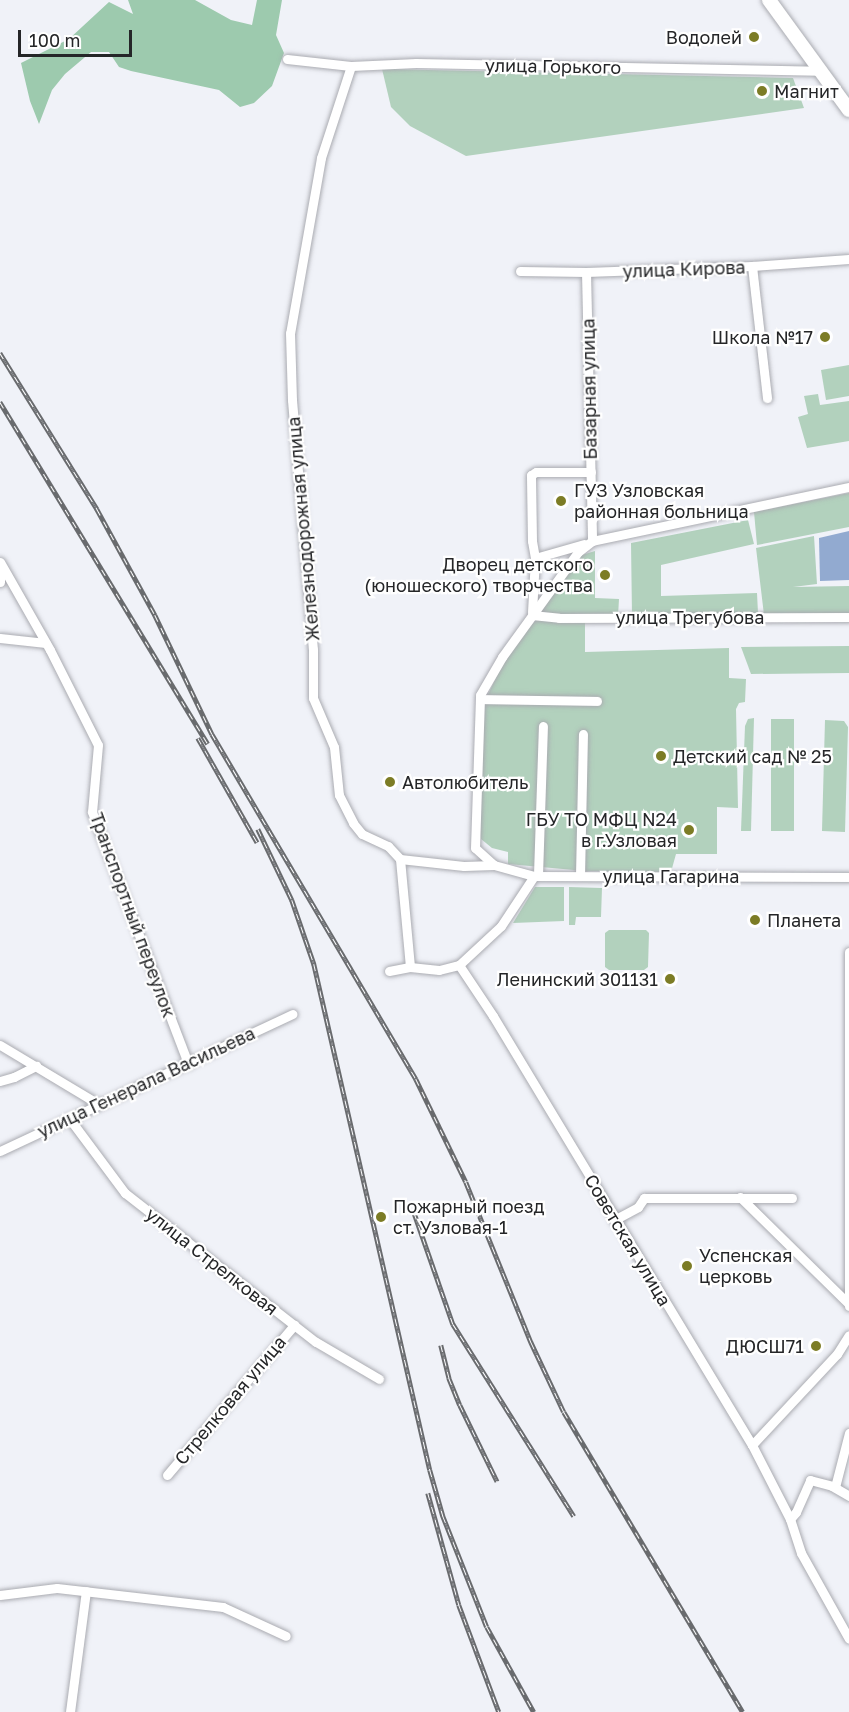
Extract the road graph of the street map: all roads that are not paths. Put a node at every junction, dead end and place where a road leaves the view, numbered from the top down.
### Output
1 (770, 0) edge
2 (287, 59) dead end
3 (351, 66) junction
4 (819, 71) junction
5 (849, 110) edge
6 (849, 259) edge
7 (752, 266) junction
8 (520, 271) dead end
9 (586, 272) junction
10 (766, 398) dead end
11 (591, 472) junction
12 (849, 487) edge
13 (592, 541) junction
14 (535, 558) junction
15 (0, 564) edge
16 (0, 582) edge
17 (532, 615) junction
18 (849, 617) edge
19 (0, 638) edge
20 (46, 643) junction
21 (480, 699) junction
22 (597, 700) dead end
23 (543, 726) dead end
24 (583, 734) dead end
25 (400, 859) junction
26 (494, 865) junction
27 (536, 876) junction
28 (580, 876) junction
29 (849, 877) edge
30 (849, 952) edge
31 (459, 965) junction
32 (410, 967) junction
33 (389, 971) dead end
34 (292, 1014) dead end
35 (0, 1045) edge
36 (188, 1064) junction
37 (36, 1066) junction
38 (0, 1081) edge
39 (98, 1104) junction
40 (69, 1118) junction
41 (0, 1151) edge
42 (740, 1197) junction
43 (792, 1198) dead end
44 (615, 1220) junction
45 (848, 1304) edge
46 (294, 1325) junction
47 (849, 1335) edge
48 (379, 1379) dead end
49 (849, 1434) edge
50 (752, 1445) junction
51 (167, 1475) dead end
52 (834, 1487) junction
53 (849, 1496) edge
54 (790, 1519) junction
55 (86, 1592) junction
56 (0, 1595) edge
57 (286, 1636) dead end
58 (849, 1639) edge
59 (70, 1712) edge

1 - 4 main road
2 - 3 street, улица Горького
3 - 4 street, улица Горького
3 - 25 street, Железнодорожная улица
4 - 5 main road
6 - 7 street, улица Кирова
7 - 9 street, улица Кирова
7 - 10 street
8 - 9 street, улица Кирова
9 - 11 street, Базарная улица
11 - 13 street, Базарная улица
11 - 14 street
12 - 13 street
13 - 14 street
13 - 17 street
14 - 17 street
15 - 16 street
15 - 20 street
17 - 18 street, улица Трегубова
17 - 21 street
19 - 20 street
20 - 36 street, Транспортный переулок
21 - 22 street
21 - 26 street
23 - 27 street
24 - 28 street
25 - 26 street, улица Гагарина
25 - 32 street
26 - 27 street, улица Гагарина
27 - 28 street, улица Гагарина
27 - 31 street
28 - 29 street, улица Гагарина
30 - 45 street
31 - 32 street
31 - 44 street, Советская улица
32 - 33 street
34 - 36 street, улица Генерала Васильева
35 - 37 street
36 - 39 street, улица Генерала Васильева
37 - 38 street
37 - 39 street
39 - 40 street, улица Генерала Васильева
40 - 41 street, улица Генерала Васильева
40 - 46 street, улица Стрелковая
42 - 43 street
42 - 44 street
42 - 45 street
44 - 50 street, Советская улица
46 - 48 street, улица Стрелковая
46 - 51 street, Стрелковая улица
47 - 50 street
49 - 52 street
50 - 54 street, Советская улица
52 - 53 street
52 - 54 street
54 - 58 street, Советская улица
55 - 56 street
55 - 57 street
55 - 59 street

